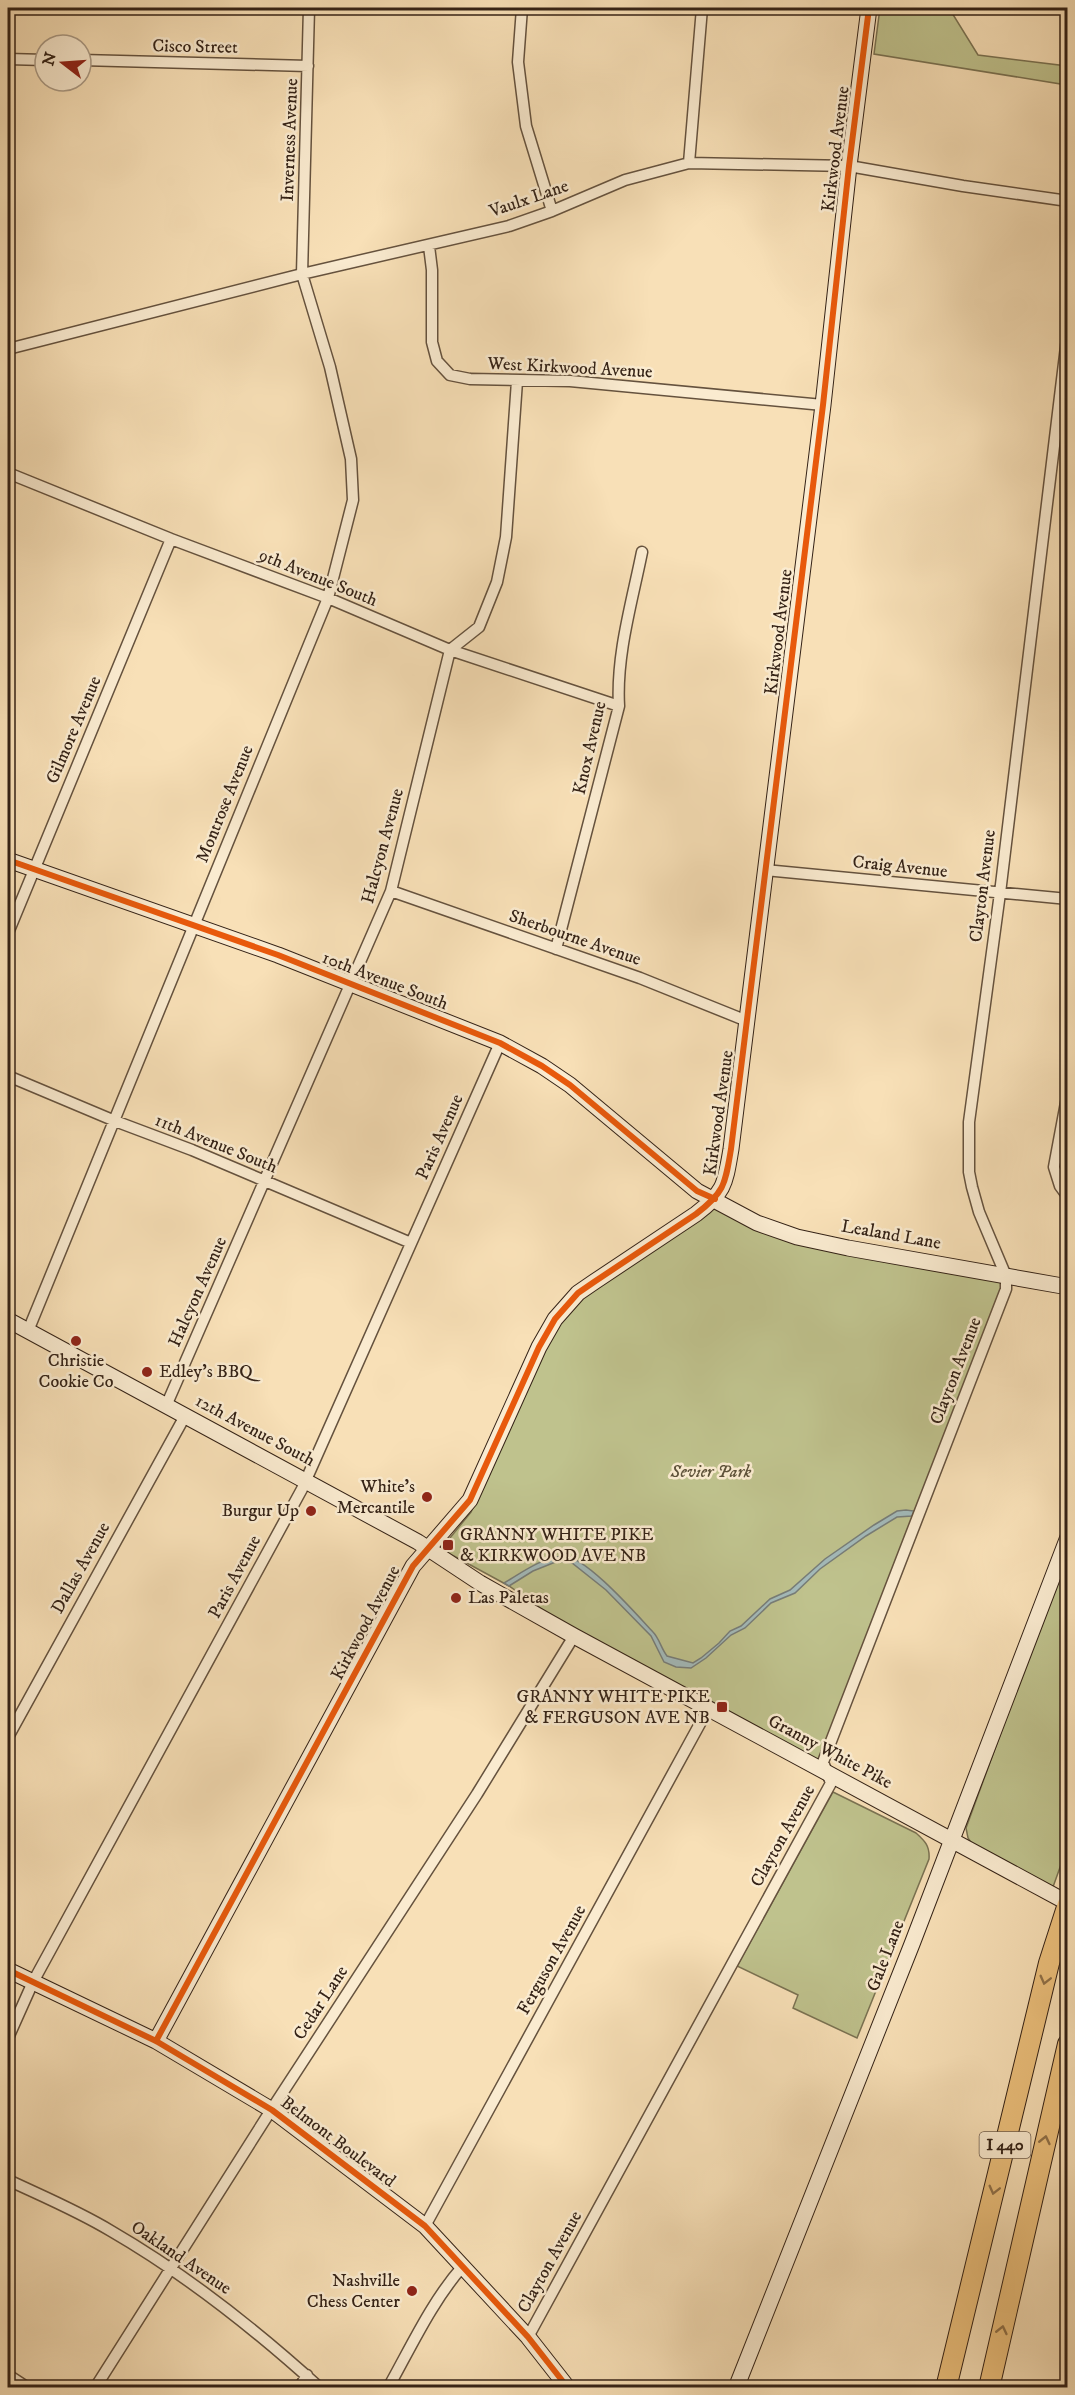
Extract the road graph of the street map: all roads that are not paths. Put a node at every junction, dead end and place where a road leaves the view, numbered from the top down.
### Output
1 (309, 8) edge
2 (522, 8) edge
3 (702, 8) edge
4 (869, 8) edge
5 (8, 58) edge
6 (33, 59) edge
7 (93, 60) edge
8 (309, 66) junction
9 (689, 163) junction
10 (849, 166) junction
11 (1068, 201) edge
12 (552, 211) junction
13 (429, 246) junction
14 (302, 274) junction
15 (1068, 330) edge
16 (8, 349) edge
17 (517, 381) junction
18 (823, 405) junction
19 (8, 475) edge
20 (171, 539) junction
21 (642, 552) dead end
22 (328, 598) junction
23 (450, 650) junction
24 (619, 706) junction
25 (8, 860) edge
26 (34, 869) junction
27 (765, 870) junction
28 (391, 891) junction
29 (1000, 893) junction
30 (1068, 899) edge
31 (193, 926) junction
32 (8, 933) edge
33 (556, 949) junction
34 (352, 985) junction
35 (747, 1021) junction
36 (500, 1043) junction
37 (8, 1076) edge
38 (1068, 1092) edge
39 (115, 1121) junction
40 (264, 1182) junction
41 (1068, 1197) edge
42 (714, 1199) junction
43 (411, 1244) junction
44 (1006, 1276) junction
45 (1068, 1287) edge
46 (8, 1320) edge
47 (27, 1331) junction
48 (166, 1406) junction
49 (185, 1416) junction
50 (306, 1481) junction
51 (1068, 1537) edge
52 (427, 1548) junction
53 (574, 1636) junction
54 (708, 1710) junction
55 (8, 1737) edge
56 (826, 1771) junction
57 (951, 1841) junction
58 (1068, 1903) edge
59 (8, 1970) edge
60 (33, 1982) junction
61 (8, 2038) edge
62 (156, 2041) junction
63 (1068, 2044) edge
64 (272, 2110) junction
65 (8, 2180) edge
66 (425, 2226) junction
67 (463, 2266) junction
68 (171, 2268) junction
69 (528, 2337) junction
70 (8, 2375) edge
71 (307, 2376) junction
72 (28, 2388) edge
73 (95, 2388) edge
74 (299, 2388) edge
75 (320, 2388) edge
76 (388, 2388) edge
77 (568, 2388) edge
78 (736, 2388) edge
79 (946, 2388) edge
80 (989, 2388) edge

1 - 8 street, Inverness Avenue
2 - 12 street
3 - 9 street
4 - 10 street, Kirkwood Avenue
5 - 6 street
7 - 8 street, Cisco Street
8 - 14 street, Inverness Avenue
9 - 10 street, Vaulx Lane
9 - 12 street, Vaulx Lane
10 - 11 street, Vaulx Lane
10 - 18 street, Kirkwood Avenue
12 - 13 street, Vaulx Lane
13 - 14 street, Vaulx Lane
13 - 17 street, West Kirkwood Avenue
14 - 16 street, Vaulx Lane
14 - 22 street, Montrose Avenue
15 - 29 street, Clayton Avenue
17 - 18 street, West Kirkwood Avenue
17 - 23 street
18 - 27 street, Kirkwood Avenue
19 - 20 street, 9th Avenue South
20 - 22 street, 9th Avenue South
20 - 26 street, Gilmore Avenue
21 - 24 street, Knox Avenue
22 - 23 street, 9th Avenue South
22 - 31 street, Montrose Avenue
23 - 24 street, 9th Avenue South
23 - 28 street, Halcyon Avenue
24 - 33 street, Knox Avenue
25 - 26 street, 10th Avenue South
26 - 31 street, 10th Avenue South
26 - 32 street, Gilmore Avenue
27 - 29 street, Craig Avenue
27 - 35 street, Kirkwood Avenue
28 - 33 street, Sherbourne Avenue
28 - 34 street, Halcyon Avenue
29 - 30 street, Craig Avenue
29 - 44 street, Clayton Avenue
31 - 34 street, 10th Avenue South
31 - 39 street, Montrose Avenue
33 - 35 street, Sherbourne Avenue
34 - 36 street, 10th Avenue South
34 - 40 street, Halcyon Avenue
35 - 42 street, Kirkwood Avenue
36 - 42 street, 10th Avenue South
36 - 43 street, Paris Avenue
37 - 39 street, 11th Avenue South
38 - 41 street
39 - 40 street, 11th Avenue South
39 - 47 street, Montrose Avenue
40 - 43 street, 11th Avenue South
40 - 48 street, Halcyon Avenue
42 - 44 street, Lealand Lane
42 - 52 street, Kirkwood Avenue
43 - 50 street, Paris Avenue
44 - 45 street, Lealand Lane
44 - 56 street, Clayton Avenue
46 - 47 street, 12th Avenue South
47 - 48 street, 12th Avenue South
48 - 49 street, 12th Avenue South
49 - 50 street, 12th Avenue South
49 - 55 street, Dallas Avenue
50 - 52 street, 12th Avenue South
50 - 60 street, Paris Avenue
51 - 57 street, Gale Lane
52 - 53 street, 12th Avenue South
52 - 62 street, Kirkwood Avenue
53 - 54 street, Granny White Pike
53 - 64 street, Cedar Lane
54 - 56 street, Granny White Pike
54 - 66 street, Ferguson Avenue
56 - 57 street, Granny White Pike
56 - 69 street, Clayton Avenue
57 - 58 street, Granny White Pike
57 - 78 street, Gale Lane
58 -> 79 highway, I 440
59 - 60 street, Belmont Boulevard
60 - 61 street, Paris Avenue
60 - 62 street, Belmont Boulevard
62 - 64 street, Belmont Boulevard
80 -> 63 highway, I 440
64 - 66 street, Belmont Boulevard
64 - 68 street, Cedar Lane
65 - 68 street, Oakland Avenue
66 - 67 street, Belmont Boulevard
67 - 69 street, Belmont Boulevard
67 - 76 street
68 - 71 street, Oakland Avenue
68 - 73 street, Cedar Lane
69 - 77 street, Belmont Boulevard
70 - 72 street
71 - 74 street
71 - 75 street, Oakland Avenue

